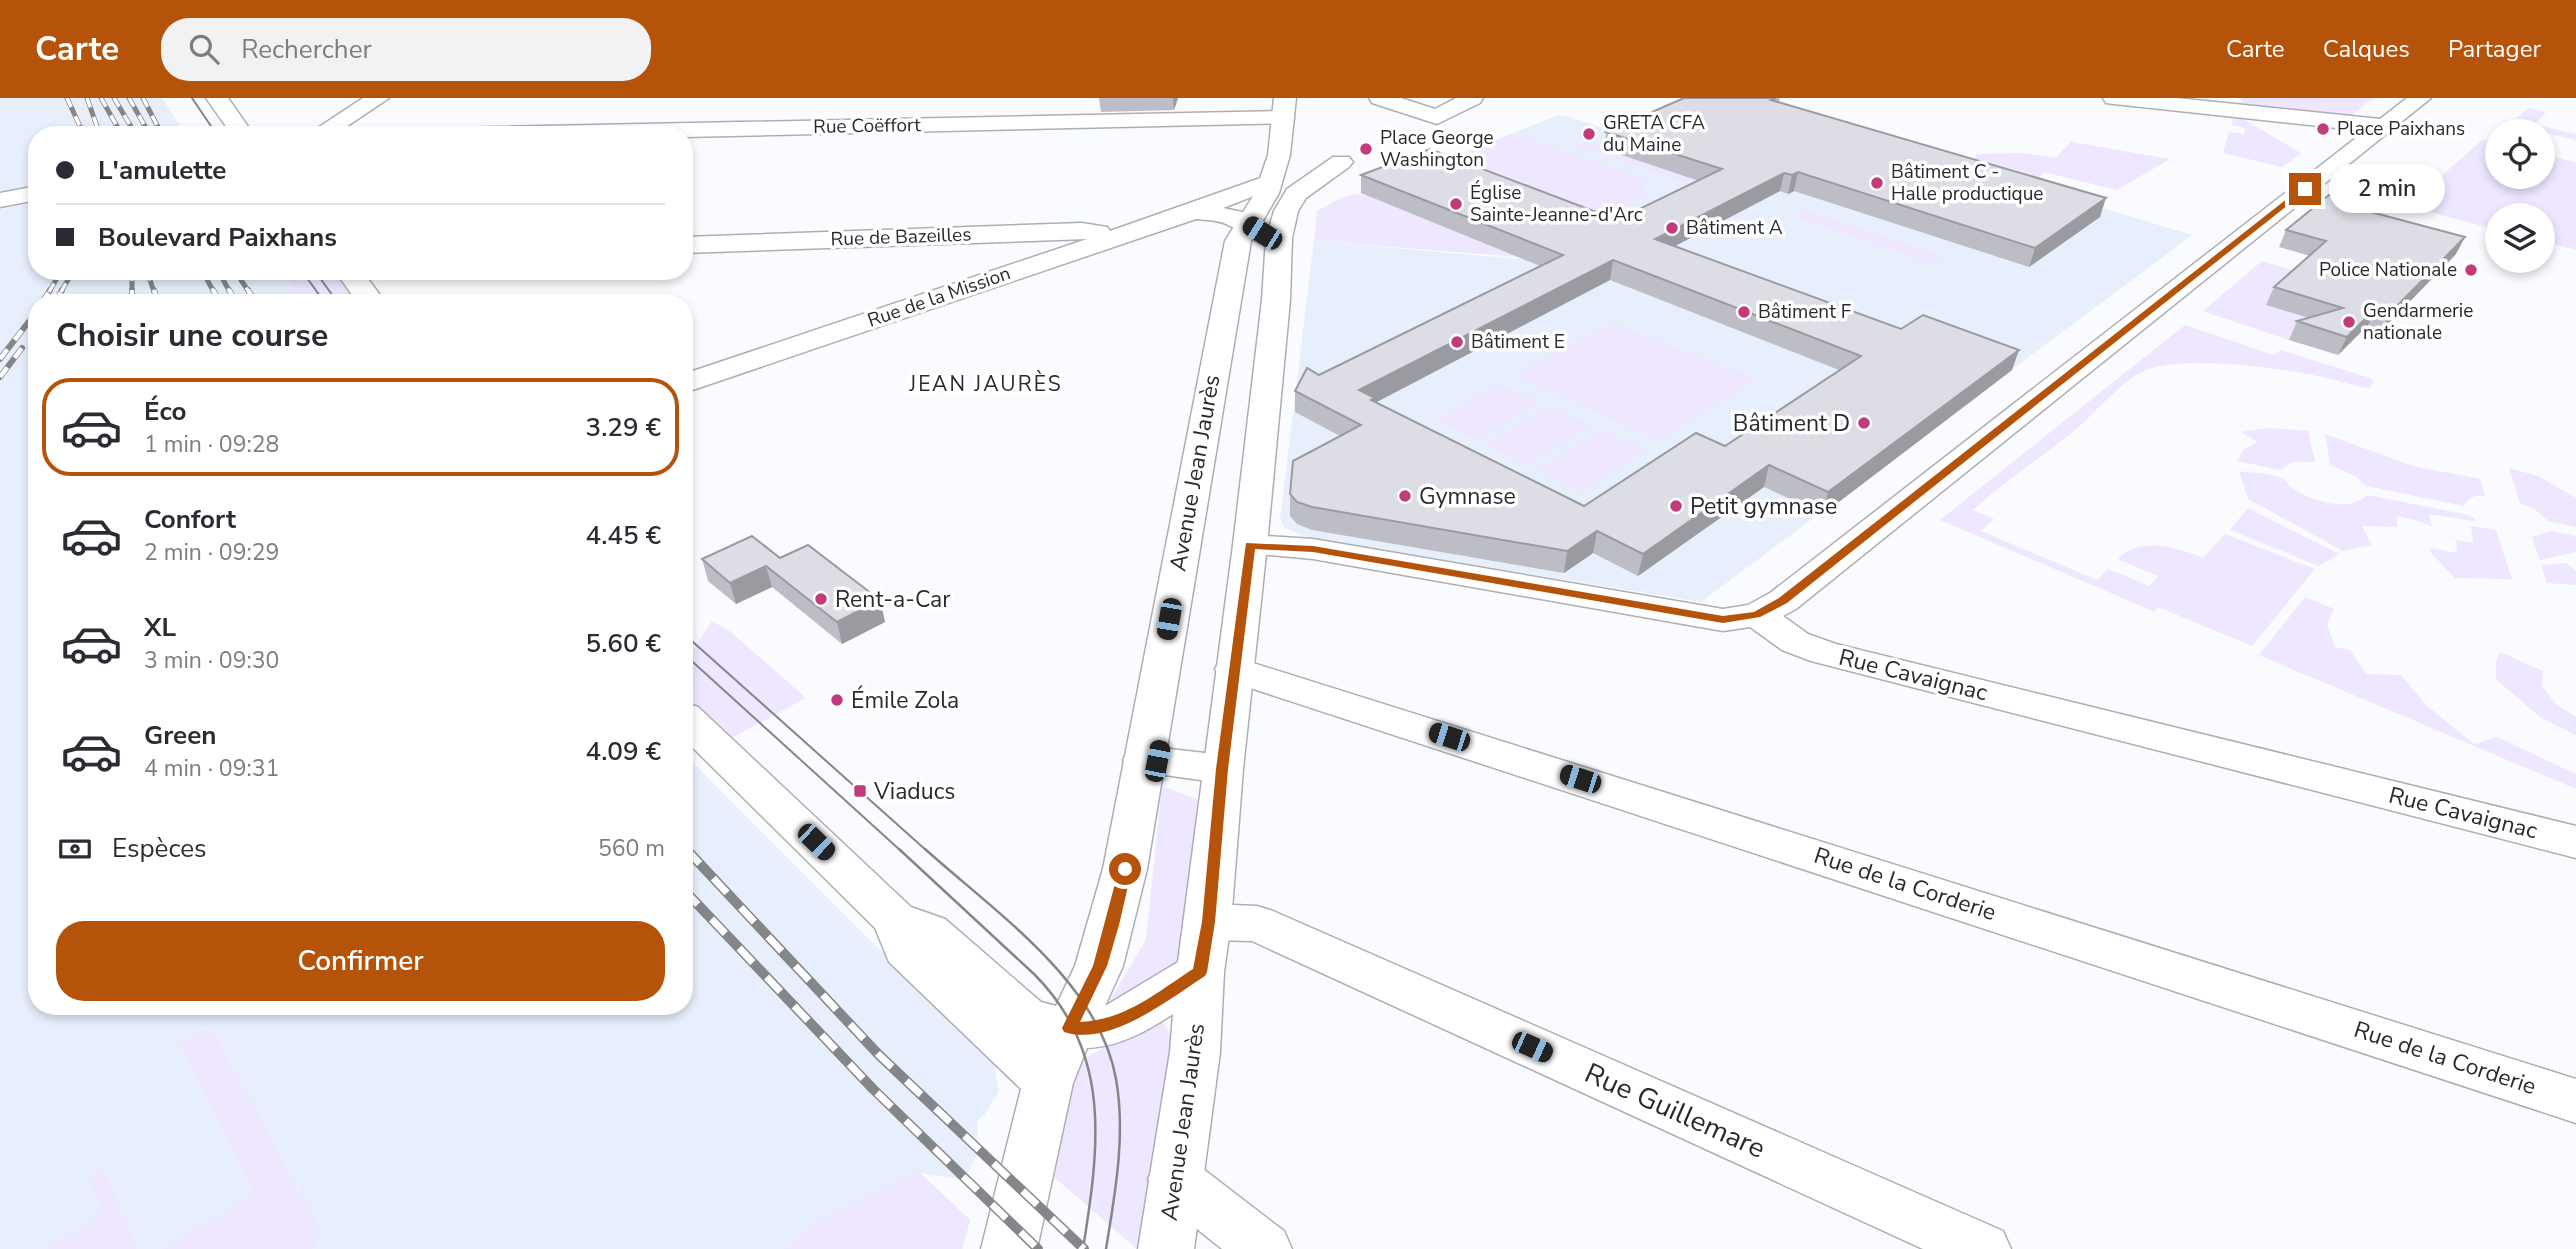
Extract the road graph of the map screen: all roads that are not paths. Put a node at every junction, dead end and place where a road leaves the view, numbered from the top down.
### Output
1 (217, 98) edge
2 (378, 98) edge
3 (1380, 98) edge
4 (1472, 98) edge
5 (2114, 98) edge
6 (2420, 98) edge
7 (763, 107) dead end
8 (1284, 108) edge
9 (2267, 115) junction
10 (237, 126) edge
11 (333, 126) edge
12 (2384, 127) junction
13 (752, 129) junction
14 (693, 130) edge
15 (2334, 144) junction
16 (1279, 155) junction
17 (1269, 182) junction
18 (28, 194) edge
19 (0, 200) edge
20 (1194, 211) junction
21 (1248, 224) junction
22 (1281, 234) junction
23 (1118, 236) junction
24 (693, 245) edge
25 (693, 381) edge
26 (1250, 545) junction
27 (1756, 615) junction
28 (1234, 669) junction
29 (693, 725) edge
30 (1150, 761) junction
31 (1222, 769) junction
32 (2576, 842) edge
33 (895, 919) junction
34 (1208, 922) junction
35 (1200, 972) junction
36 (1070, 1028) junction
37 (1048, 1083) junction
38 (2576, 1101) edge
39 (1175, 1180) junction
40 (1009, 1249) edge
41 (1166, 1249) edge
42 (1264, 1249) edge
43 (1983, 1249) edge

1 - 10 street
2 - 11 street
3 - 4 street
5 - 9 street
6 - 12 street
7 - 13 street
8 - 13 street, Rue Coëffort
8 - 16 street
9 - 12 street
9 - 15 street
12 - 15 street
13 - 14 street, Rue Coëffort
15 - 27 street
16 - 17 street
16 - 22 street
17 - 20 street, Rue de la Mission
17 - 21 street, Avenue Jean Jaurès
18 - 19 street
20 - 21 street, Rue de la Mission
20 - 23 street, Rue de la Mission
21 - 22 street
21 - 30 street, Avenue Jean Jaurès
22 - 26 street, Avenue Jean Jaurès
23 - 24 street, Rue de Bazeilles
23 - 25 street, Rue de la Mission
26 - 27 street
26 - 28 street, Avenue Jean Jaurès
27 - 32 street, Rue Cavaignac
28 - 31 street, Avenue Jean Jaurès
28 - 38 street, Rue de la Corderie
29 - 33 street
30 - 31 street
30 - 36 street, Avenue Jean Jaurès
31 - 34 street, Avenue Jean Jaurès
33 - 36 street
33 - 37 street
34 - 35 street, Avenue Jean Jaurès
34 - 43 street, Rue Guillemare
35 - 36 street
35 - 39 street, Avenue Jean Jaurès
36 - 37 street, Avenue Jean Jaurès
37 - 40 street, Avenue Jean Jaurès
39 - 41 street, Avenue Jean Jaurès
39 - 42 street

